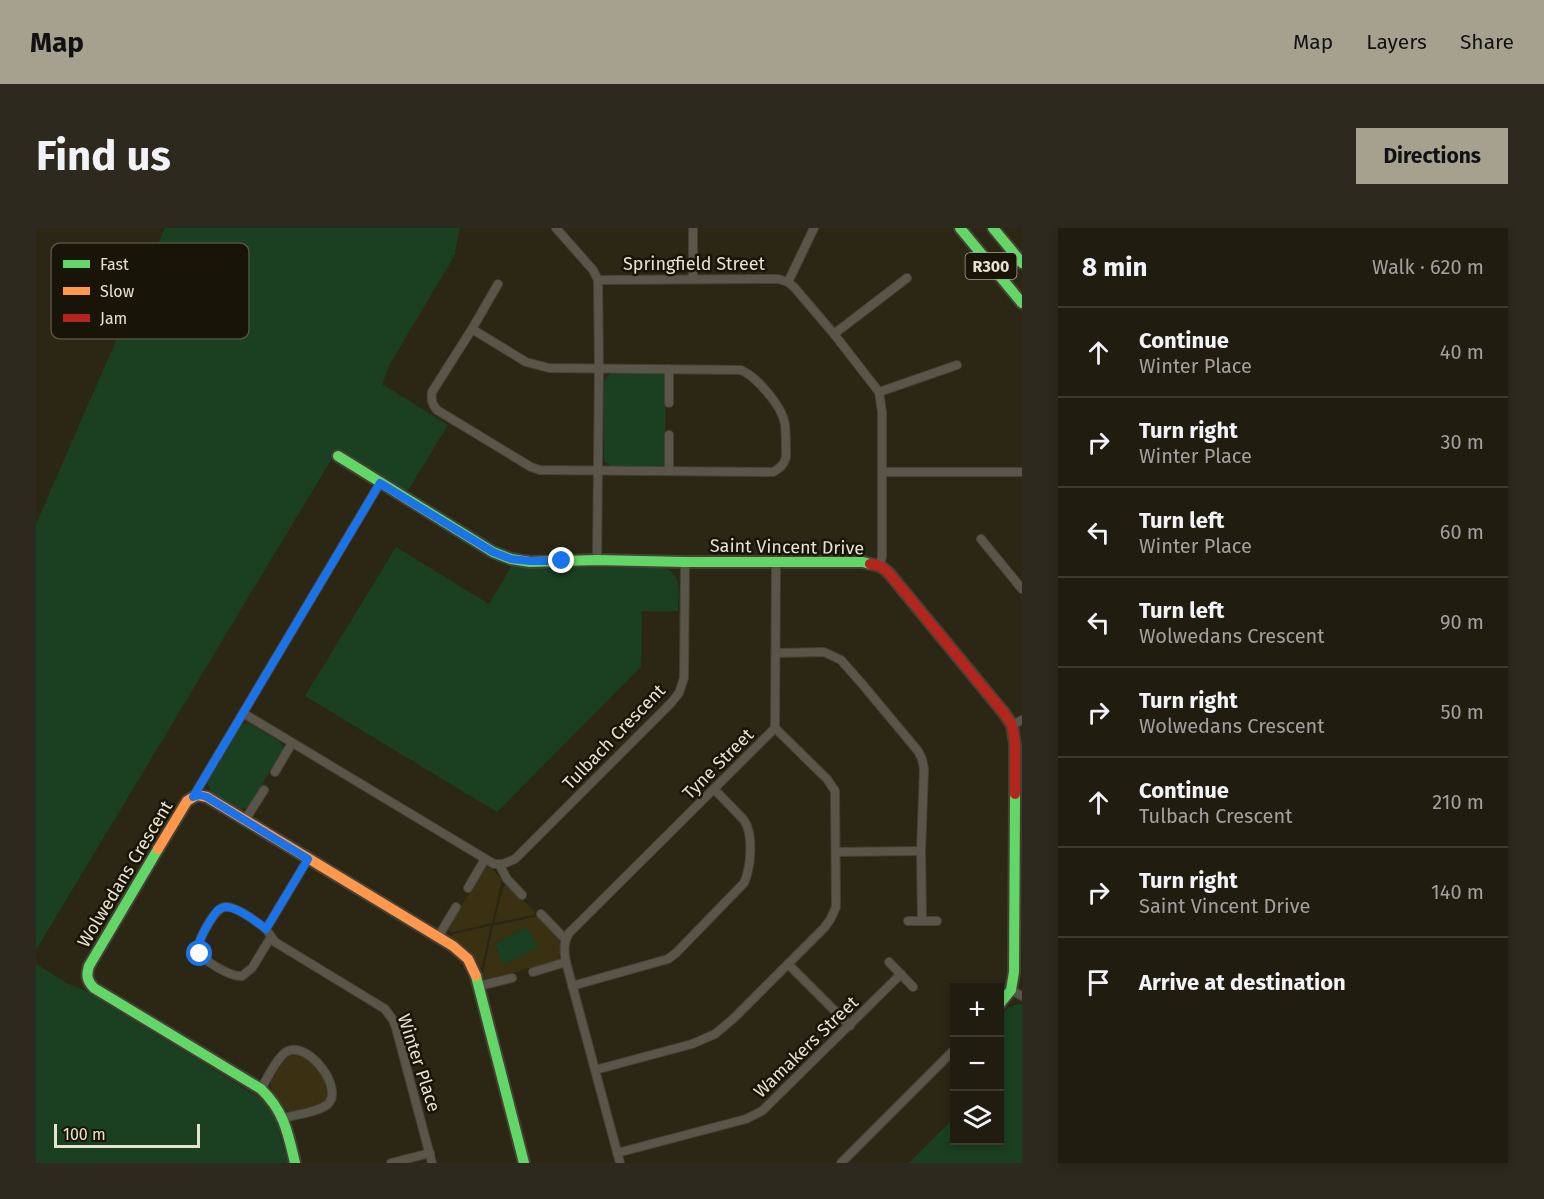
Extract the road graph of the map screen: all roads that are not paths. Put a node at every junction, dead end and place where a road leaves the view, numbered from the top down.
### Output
1 (556, 228) edge
2 (693, 228) edge
3 (814, 228) edge
4 (960, 228) edge
5 (993, 228) edge
6 (1022, 263) edge
7 (907, 278) dead end
8 (693, 279) junction
9 (598, 280) junction
10 (788, 282) junction
11 (498, 284) dead end
12 (1022, 303) edge
13 (472, 329) junction
14 (834, 334) junction
15 (957, 365) dead end
16 (599, 369) junction
17 (669, 369) junction
18 (879, 392) junction
19 (669, 403) dead end
20 (669, 435) dead end
21 (338, 456) dead end
22 (669, 470) junction
23 (598, 471) junction
24 (883, 472) junction
25 (1022, 472) edge
26 (380, 483) junction
27 (981, 539) dead end
28 (597, 560) junction
29 (685, 562) junction
30 (776, 562) junction
31 (880, 566) junction
32 (1022, 590) edge
33 (776, 653) junction
34 (243, 713) junction
35 (1017, 722) edge
36 (775, 728) junction
37 (292, 742) junction
38 (275, 772) dead end
39 (714, 789) junction
40 (264, 790) dead end
41 (193, 797) junction
42 (245, 820) junction
43 (921, 851) junction
44 (836, 852) junction
45 (308, 859) junction
46 (485, 859) junction
47 (499, 864) junction
48 (468, 888) dead end
49 (522, 895) dead end
50 (456, 907) dead end
51 (541, 914) dead end
52 (908, 921) dead end
53 (922, 921) junction
54 (937, 921) dead end
55 (266, 929) junction
56 (271, 937) junction
57 (438, 937) junction
58 (566, 939) junction
59 (566, 962) junction
60 (889, 962) dead end
61 (788, 964) junction
62 (533, 972) dead end
63 (901, 974) junction
64 (512, 978) dead end
65 (479, 986) junction
66 (572, 986) junction
67 (913, 987) dead end
68 (1011, 990) junction
69 (1022, 996) edge
70 (1004, 999) edge
71 (850, 1026) junction
72 (950, 1054) edge
73 (595, 1070) junction
74 (261, 1089) junction
75 (283, 1118) junction
76 (430, 1153) junction
77 (617, 1153) junction
78 (295, 1163) edge
79 (391, 1163) edge
80 (432, 1163) edge
81 (525, 1163) edge
82 (620, 1163) edge
83 (841, 1163) edge

1 - 9 street
2 - 8 street
3 - 10 street
4 - 12 main road, R300
5 - 6 main road, R300
7 - 14 street
8 - 9 street, Springfield Street
8 - 10 street, Springfield Street
9 - 16 street, Springfield Street
10 - 14 street, Springfield Street
11 - 13 street
13 - 16 street
13 - 23 street
14 - 18 street, Springfield Street
15 - 18 street
16 - 17 street
16 - 23 street, Springfield Street
17 - 19 street
17 - 22 street
18 - 24 street
20 - 22 street
21 - 26 main road, Saint Vincent Drive
22 - 23 street
23 - 28 street, Springfield Street
24 - 25 street
24 - 31 street
26 - 28 main road, Saint Vincent Drive
26 - 34 street
27 - 32 street
28 - 29 main road, Saint Vincent Drive
29 - 30 main road, Saint Vincent Drive
29 - 47 street, Tulbach Crescent
30 - 31 main road, Saint Vincent Drive
30 - 33 street, Tyne Street
31 - 35 main road, Saint Vincent Drive
33 - 36 street, Tyne Street
33 - 43 street
34 - 37 street
34 - 41 street, Wolwedans Crescent
35 - 68 main road, Saint Vincent Drive
36 - 39 street, Tyne Street
36 - 44 street
37 - 38 street
37 - 46 street
39 - 58 street, Tyne Street
39 - 66 street
40 - 42 street
41 - 42 main road, Wolwedans Crescent
41 - 74 main road, Wolwedans Crescent
42 - 45 main road, Wolwedans Crescent
43 - 44 street
43 - 53 street
44 - 61 street
45 - 55 street
45 - 57 main road, Wolwedans Crescent
46 - 47 street
46 - 48 street
47 - 49 street
50 - 57 street
51 - 58 street
52 - 53 street
53 - 54 street
55 - 56 street, Winter Place
55 - 56 street, Winter Place
56 - 76 street, Winter Place
57 - 65 main road, Wolwedans Crescent
58 - 59 street
59 - 62 street
59 - 66 street
60 - 63 street
61 - 71 street
61 - 73 street
63 - 67 street
63 - 71 street, Wamakers Street
64 - 65 street
65 - 81 main road, Wolwedans Crescent
66 - 73 street
68 - 69 street
68 - 70 main road
71 - 77 street, Wamakers Street
72 - 83 street
73 - 77 street
74 - 75 main road, Wolwedans Crescent
74 - 75 street
75 - 78 main road, Wolwedans Crescent
76 - 79 street
76 - 80 street, Winter Place
77 - 82 street

